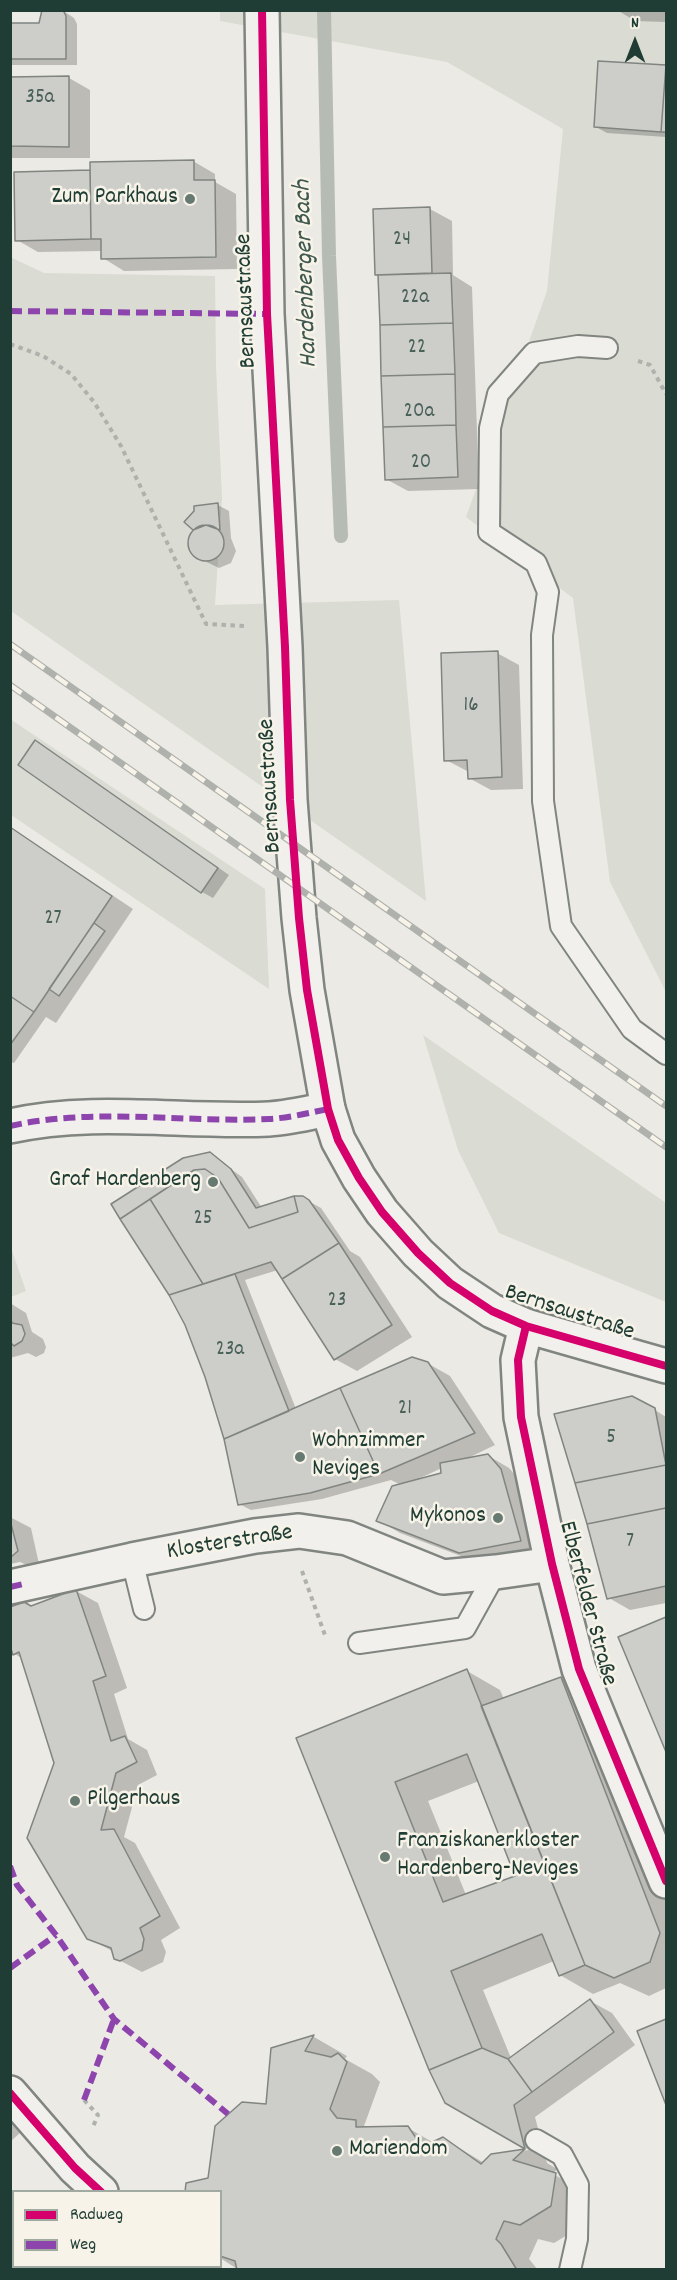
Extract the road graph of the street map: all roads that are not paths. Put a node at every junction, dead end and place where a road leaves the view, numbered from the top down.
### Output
1 (262, 10) edge
2 (607, 348) road end
3 (666, 1054) edge
4 (328, 1109) junction
5 (10, 1126) edge
6 (526, 1326) junction
7 (666, 1366) edge
8 (132, 1560) junction
9 (552, 1564) junction
10 (496, 1572) junction
11 (10, 1587) edge
12 (144, 1609) dead end
13 (359, 1643) road end
14 (666, 1881) edge
15 (10, 2092) edge
16 (536, 2140) dead end
17 (99, 2190) edge
18 (570, 2270) edge

1 - 4 street, Bernsaustraße
2 - 3 lane
4 - 5 street
4 - 6 street, Bernsaustraße
6 - 7 street, Bernsaustraße
6 - 9 street, Elberfelder Straße
8 - 10 street, Klosterstraße
8 - 11 street, Klosterstraße
8 - 12 lane
9 - 10 street, Klosterstraße
9 - 14 street, Elberfelder Straße
10 - 13 lane
15 - 17 street
16 - 18 lane

